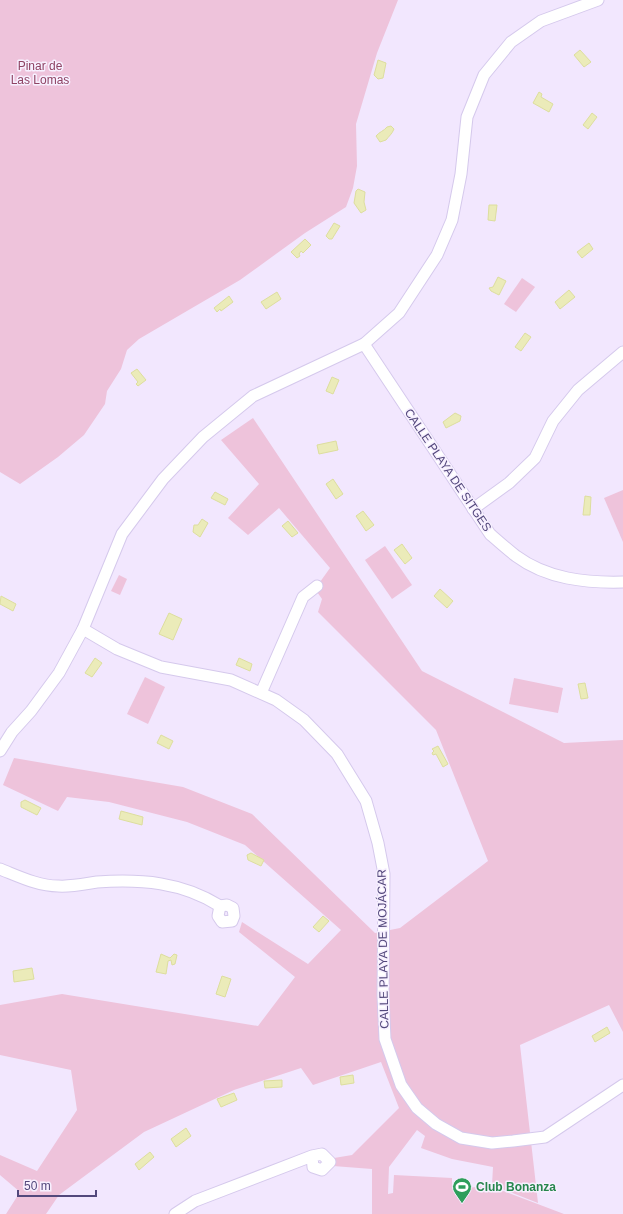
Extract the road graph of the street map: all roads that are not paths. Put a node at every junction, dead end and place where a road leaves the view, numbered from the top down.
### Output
1 (598, 0) edge
2 (364, 344) junction
3 (623, 352) edge
4 (473, 509) junction
5 (623, 582) edge
6 (316, 586) dead end
7 (83, 630) junction
8 (261, 693) junction
9 (0, 751) edge
10 (0, 869) edge
11 (220, 906) dead end
12 (623, 1085) edge
13 (312, 1156) dead end
14 (175, 1214) edge

1 - 2 street
2 - 4 street, CALLE PLAYA DE SITGES
2 - 7 street
3 - 4 street
4 - 5 street, CALLE PLAYA DE SITGES
6 - 8 street
7 - 8 street, CALLE PLAYA DE MOJÁCAR
7 - 9 street
8 - 12 street, CALLE PLAYA DE MOJÁCAR
10 - 11 street
13 - 14 street

